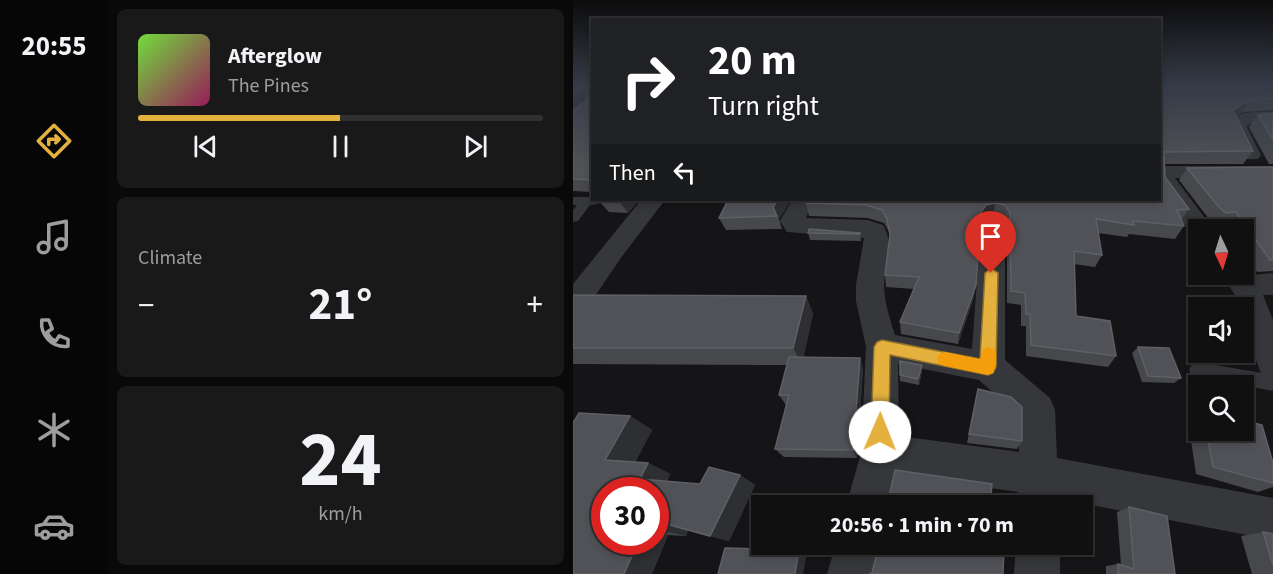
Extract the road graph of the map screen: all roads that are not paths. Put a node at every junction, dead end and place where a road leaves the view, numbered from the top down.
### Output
1 (1273, 117) edge
2 (1161, 172) edge
3 (1267, 172) edge
4 (1161, 175) edge
5 (573, 201) edge
6 (593, 201) edge
7 (652, 201) edge
8 (802, 201) edge
9 (573, 218) edge
10 (1194, 219) edge
11 (993, 226) dead end
12 (1252, 285) edge
13 (573, 306) edge
14 (882, 347) junction
15 (1273, 363) edge
16 (988, 367) junction
17 (1198, 370) dead end
18 (1273, 383) edge
19 (880, 453) junction
20 (1039, 490) edge
21 (870, 495) edge
22 (1273, 519) edge
23 (855, 555) edge
24 (1038, 555) edge
25 (850, 574) edge
26 (1037, 574) edge

1 - 3 street
2 - 3 street
4 - 10 street
5 - 6 lane
6 - 9 lane
7 - 13 street
8 - 14 street
11 - 16 street
12 - 15 street
14 - 16 street
14 - 19 street
16 - 20 street
17 - 18 lane
19 - 20 street
19 - 21 street
20 - 22 street
23 - 25 street
24 - 26 street

